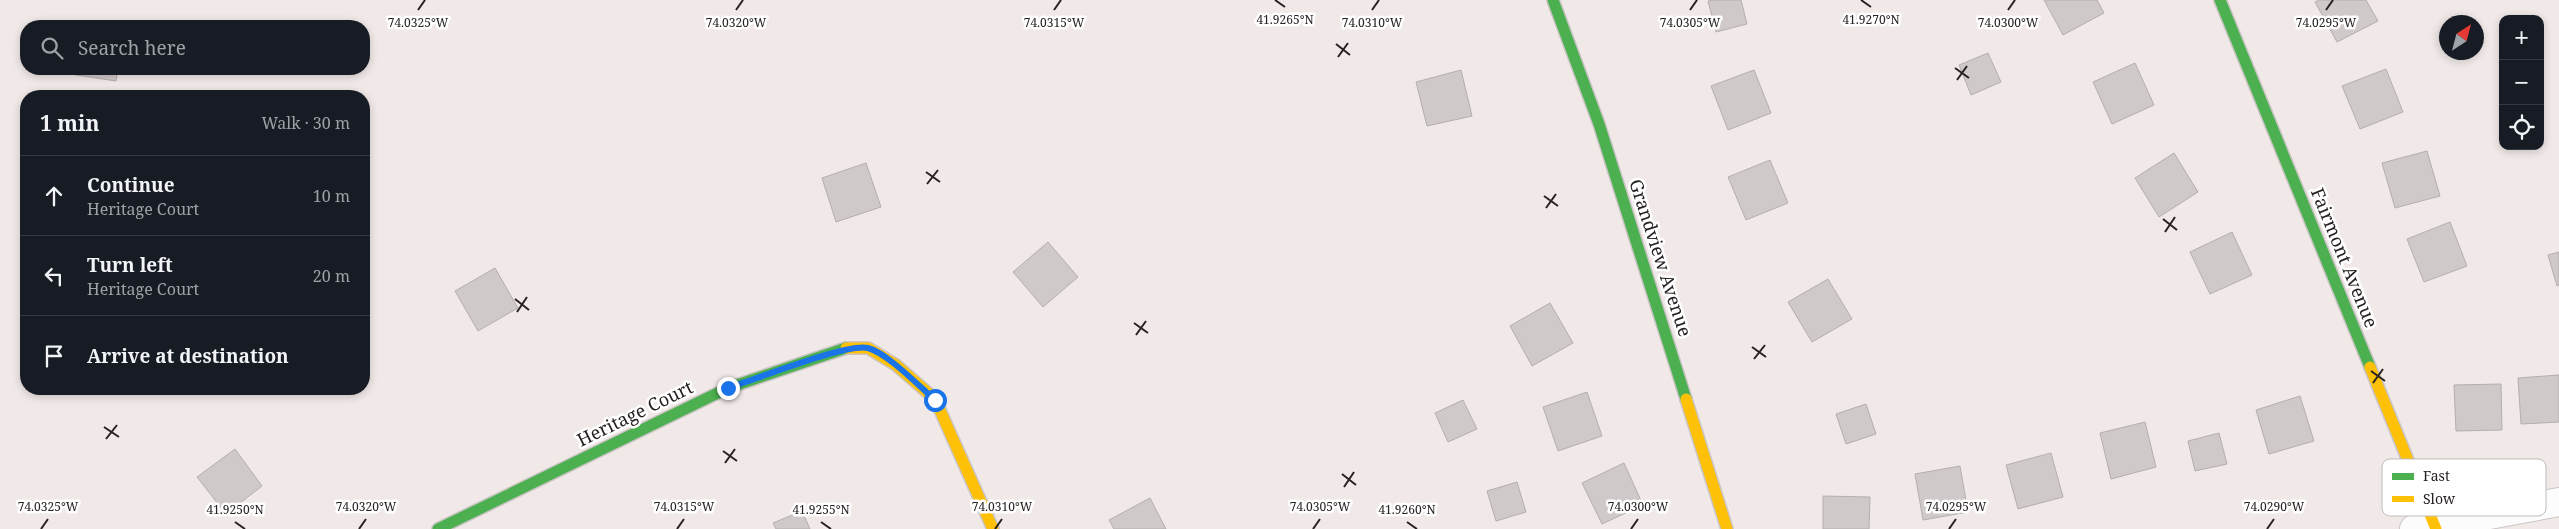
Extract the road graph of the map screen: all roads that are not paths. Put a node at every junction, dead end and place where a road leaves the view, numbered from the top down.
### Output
1 (1553, 0) edge
2 (2220, 0) edge
3 (2401, 459) edge
4 (2559, 502) edge
5 (2546, 505) edge
6 (2423, 516) edge
7 (2488, 516) edge
8 (2428, 528) edge
9 (438, 529) edge
10 (993, 529) edge
11 (1727, 529) edge

1 - 11 street, Grandview Avenue
2 - 3 street, Fairmont Avenue
4 - 5 street
6 - 8 street, Fairmont Avenue
7 - 8 street
9 - 10 street, Heritage Court

